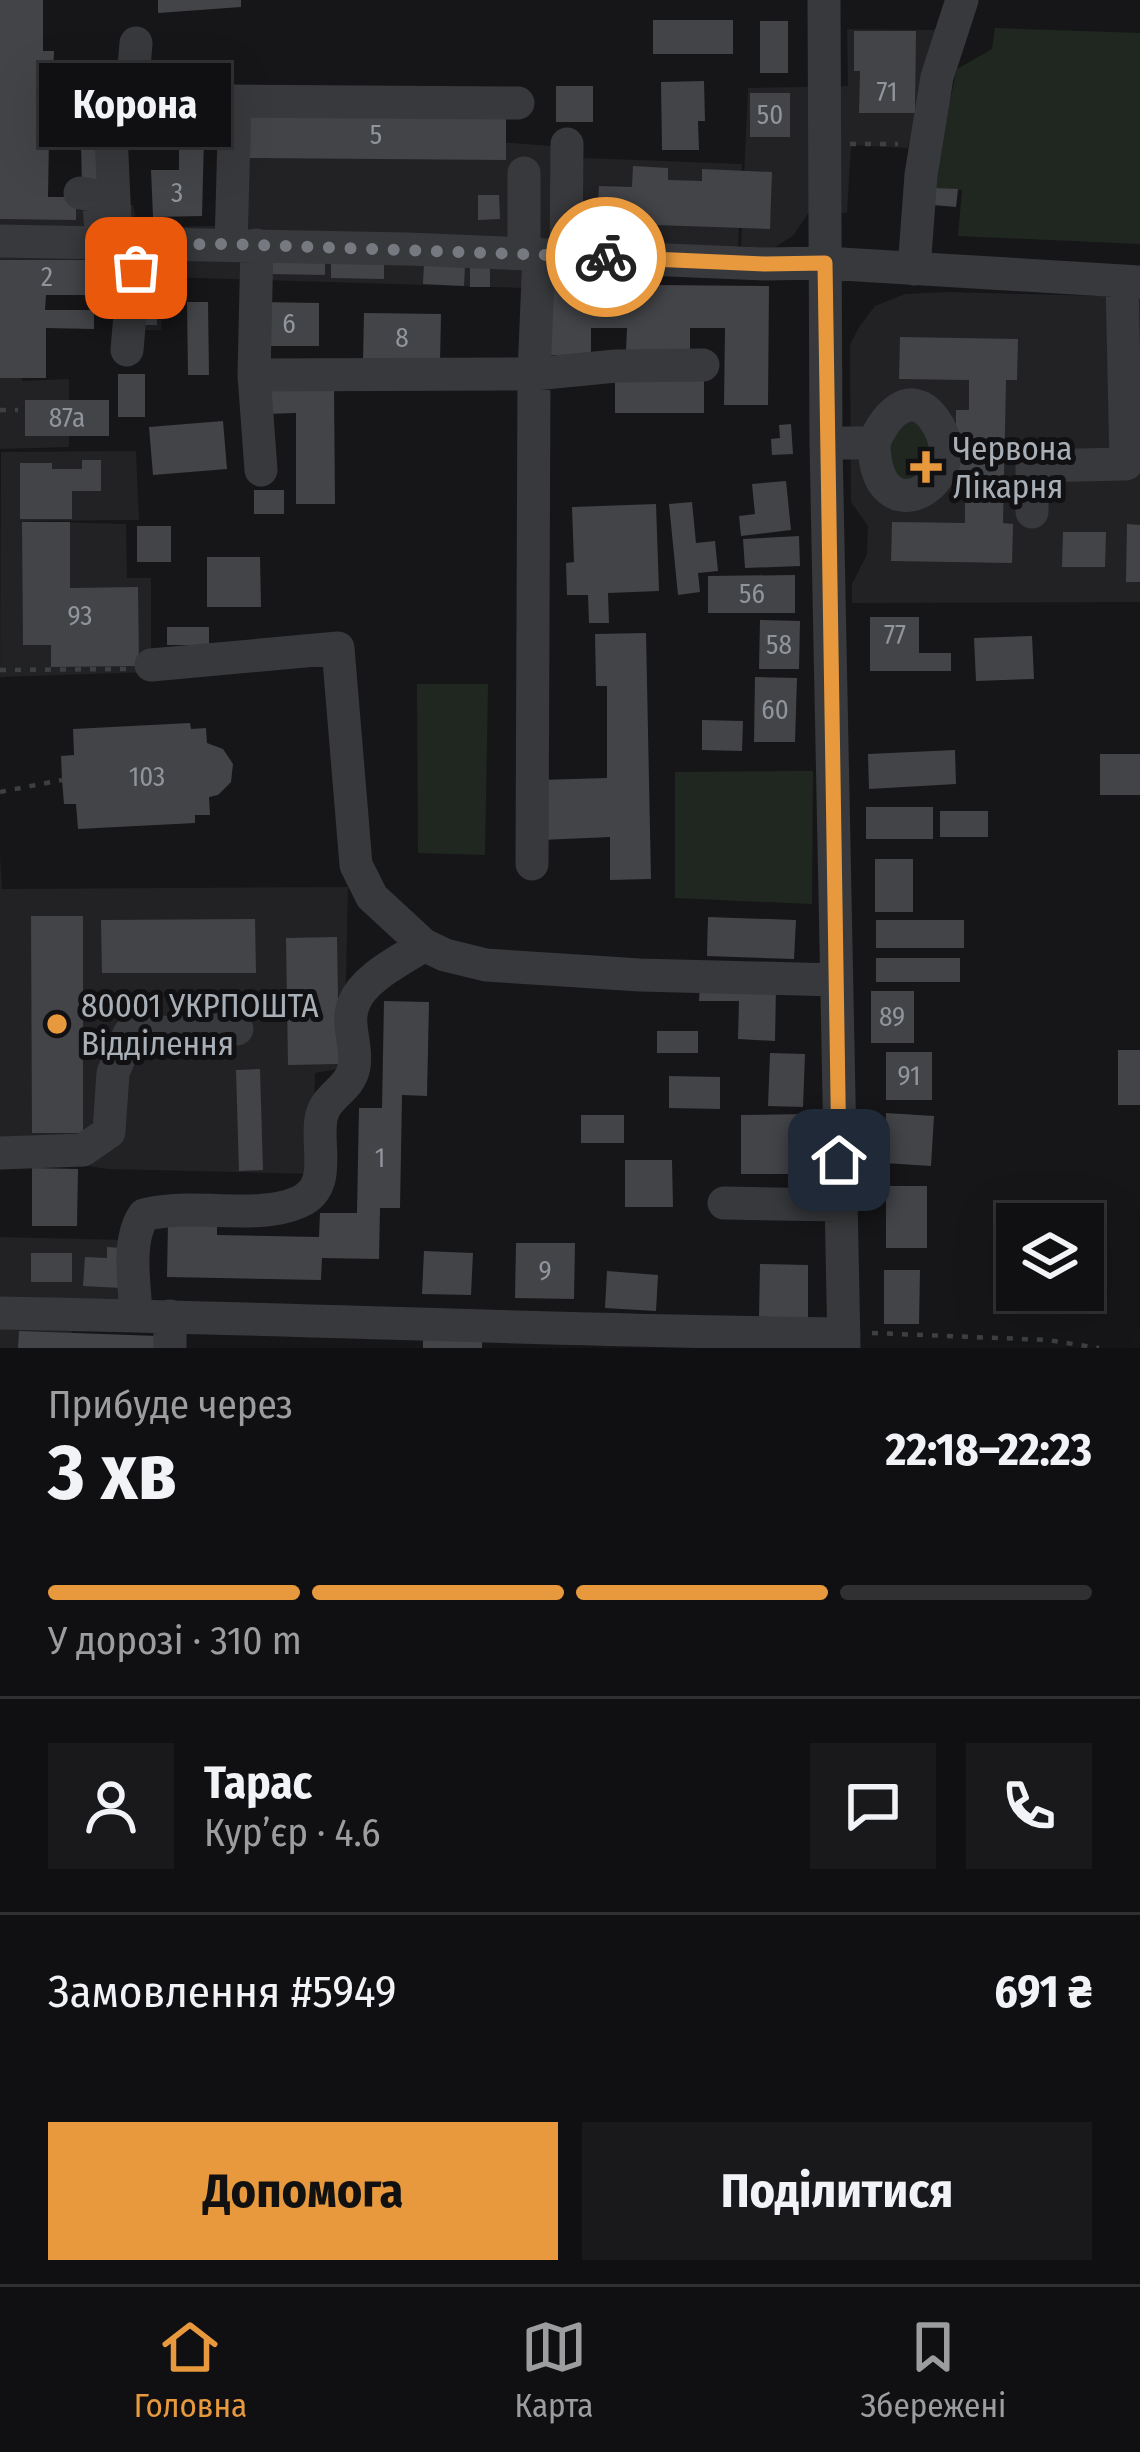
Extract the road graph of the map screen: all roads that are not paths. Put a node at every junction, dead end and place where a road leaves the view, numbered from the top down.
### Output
1 (824, 0) edge
2 (962, 0) edge
3 (136, 43) dead end
4 (518, 103) dead end
5 (567, 144) dead end
6 (524, 173) dead end
7 (80, 193) dead end
8 (0, 241) edge
9 (118, 245) junction
10 (244, 245) junction
11 (543, 254) junction
12 (825, 263) junction
13 (914, 269) junction
14 (1131, 282) edge
15 (127, 350) dead end
16 (703, 365) dead end
17 (534, 374) junction
18 (254, 375) junction
19 (826, 443) junction
20 (874, 443) dead end
21 (261, 470) dead end
22 (1032, 512) dead end
23 (151, 665) road end
24 (532, 864) dead end
25 (424, 945) junction
26 (836, 980) junction
27 (237, 1029) dead end
28 (0, 1154) edge
29 (724, 1203) dead end
30 (840, 1205) junction
31 (0, 1313) edge
32 (158, 1326) edge
33 (844, 1341) edge

1 - 12 street
2 - 13 street
3 - 9 street
4 - 10 street
5 - 11 street
6 - 11 street
7 - 9 street
8 - 9 street
9 - 10 street
9 - 15 street
10 - 11 street
10 - 18 street
11 - 12 street
11 - 17 street
12 - 13 street
12 - 19 street
13 - 14 street
14 - 22 street
16 - 17 street
17 - 18 street
17 - 24 street
18 - 21 street
19 - 20 street
19 - 26 street
23 - 25 street
25 - 26 street
25 - 32 street
26 - 30 street
27 - 28 street
29 - 30 street
30 - 33 street
31 - 32 street
32 - 33 street

